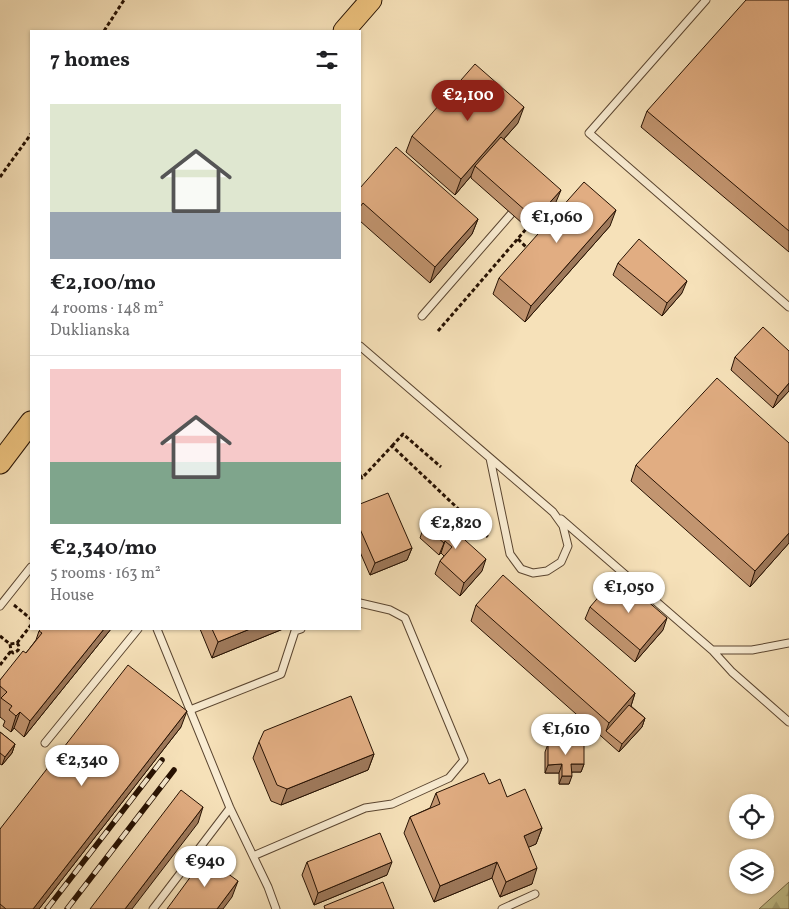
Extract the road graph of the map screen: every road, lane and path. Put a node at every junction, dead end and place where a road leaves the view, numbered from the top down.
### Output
1 (124, 0) edge
2 (371, 0) edge
3 (706, 0) edge
4 (105, 30) edge
5 (345, 30) edge
6 (30, 135) edge
7 (0, 177) edge
8 (511, 214) dead end
9 (527, 228) dead end
10 (518, 239) junction
11 (532, 251) edge
12 (789, 307) edge
13 (422, 316) dead end
14 (438, 331) dead end
15 (361, 347) edge
16 (30, 423) edge
17 (392, 446) junction
18 (490, 458) junction
19 (0, 463) edge
20 (441, 467) dead end
21 (361, 476) edge
22 (553, 512) junction
23 (488, 537) dead end
24 (30, 568) edge
25 (6, 598) junction
26 (361, 603) edge
27 (0, 606) edge
28 (30, 618) edge
29 (30, 626) edge
30 (137, 630) edge
31 (157, 630) edge
32 (298, 630) edge
33 (0, 636) edge
34 (17, 643) junction
35 (789, 643) edge
36 (10, 644) junction
37 (19, 650) junction
38 (712, 650) junction
39 (11, 651) junction
40 (24, 654) edge
41 (0, 665) edge
42 (190, 710) junction
43 (789, 722) edge
44 (45, 743) dead end
45 (230, 808) junction
46 (252, 856) junction
47 (535, 894) dead end
48 (153, 909) edge
49 (276, 909) edge
50 (502, 909) edge

1 - 4 path
2 - 5 main road
3 - 12 lane
6 - 7 path
8 - 13 lane
9 - 10 path
10 - 11 path
10 - 14 path
15 - 18 lane
16 - 19 main road
17 - 20 path
17 - 21 path
17 - 23 path
18 - 22 lane
18 - 22 lane
22 - 38 lane
24 - 25 lane
25 - 27 lane
25 - 28 path
26 - 46 lane
29 - 34 path
30 - 44 lane
31 - 42 lane
32 - 42 lane
33 - 36 path
34 - 36 path
34 - 37 path
35 - 38 lane
36 - 39 path
37 - 39 path
37 - 40 path
38 - 43 lane
39 - 41 path
42 - 45 lane
45 - 46 lane
45 - 48 lane
46 - 49 lane
47 - 50 lane

